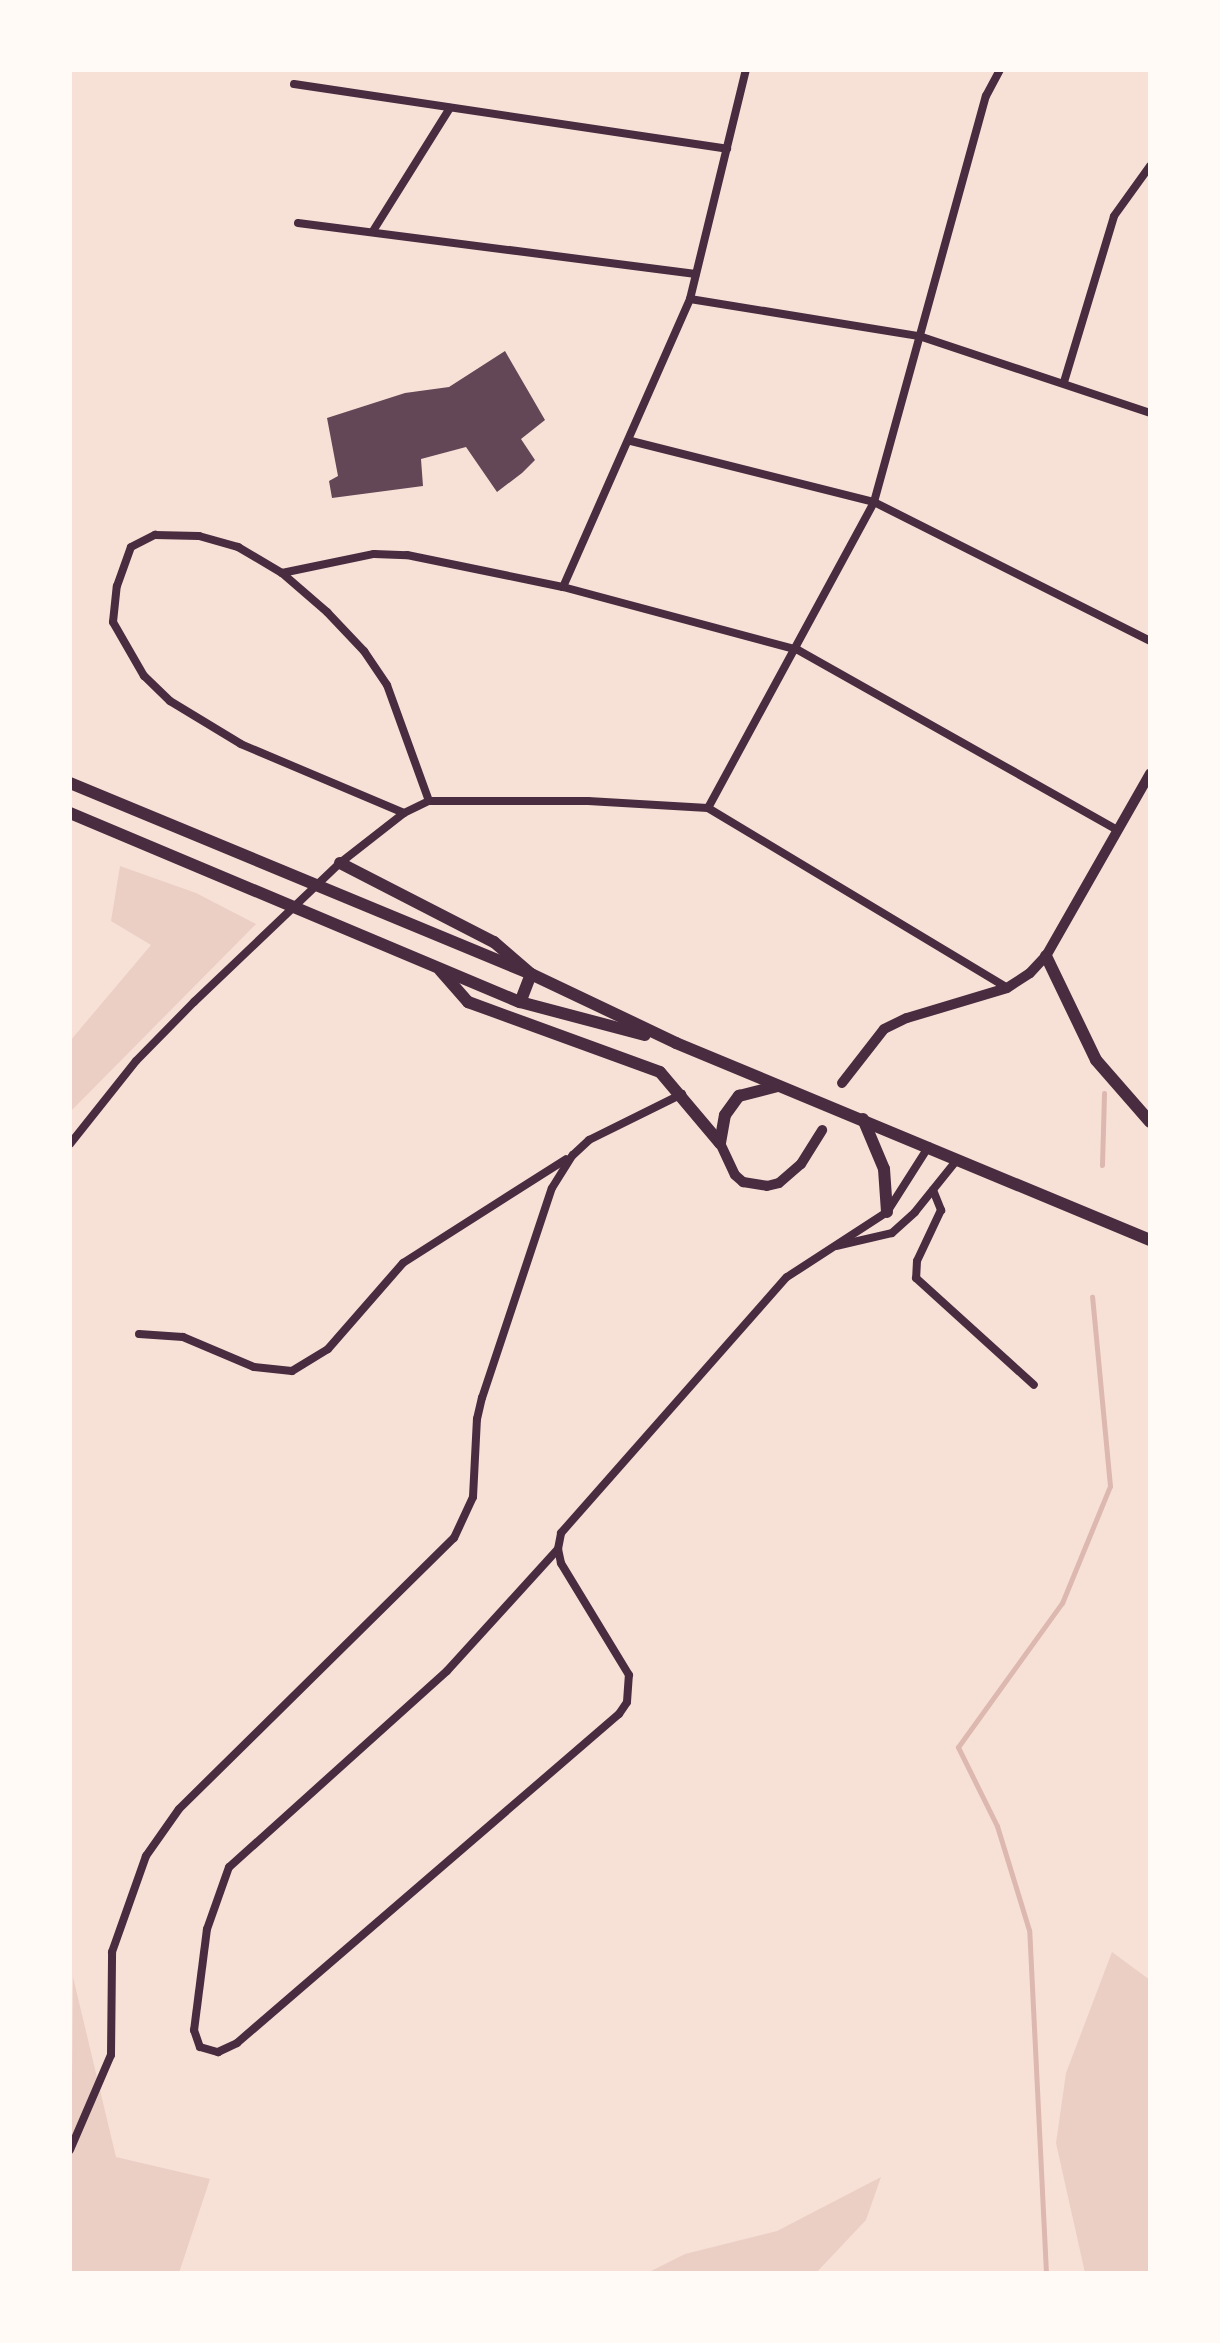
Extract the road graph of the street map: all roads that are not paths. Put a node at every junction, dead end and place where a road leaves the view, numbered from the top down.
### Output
1 (746, 70) edge
2 (1000, 70) edge
3 (294, 84) dead end
4 (450, 108) junction
5 (727, 149) junction
6 (1150, 166) edge
7 (298, 222) dead end
8 (373, 231) junction
9 (696, 274) junction
10 (690, 299) junction
11 (919, 336) junction
12 (1064, 382) junction
13 (1150, 413) edge
14 (631, 441) junction
15 (874, 502) junction
16 (282, 573) junction
17 (563, 587) junction
18 (1150, 641) edge
19 (798, 650) junction
20 (1150, 774) edge
21 (70, 784) edge
22 (429, 801) junction
23 (708, 808) junction
24 (70, 813) edge
25 (404, 813) junction
26 (1118, 830) junction
27 (340, 864) junction
28 (314, 888) junction
29 (293, 908) junction
30 (1046, 956) junction
31 (438, 968) junction
32 (531, 974) junction
33 (1008, 988) junction
34 (520, 1002) junction
35 (676, 1043) junction
36 (842, 1082) dead end
37 (779, 1086) junction
38 (682, 1094) junction
39 (863, 1119) junction
40 (1150, 1122) edge
41 (822, 1130) dead end
42 (720, 1142) junction
43 (70, 1144) edge
44 (929, 1146) junction
45 (573, 1155) junction
46 (958, 1159) junction
47 (933, 1190) junction
48 (887, 1212) junction
49 (874, 1225) junction
50 (874, 1240) junction
51 (1150, 1240) edge
52 (832, 1246) junction
53 (138, 1334) dead end
54 (1034, 1386) dead end
55 (558, 1549) junction
56 (70, 2150) edge

1 - 5 street
2 - 11 street
3 - 4 street
4 - 5 street
4 - 8 street
5 - 9 street
6 - 12 street
7 - 8 street
8 - 9 street
9 - 10 street
10 - 11 street
10 - 14 street
11 - 12 street
11 - 15 street
12 - 13 street
14 - 15 street
14 - 17 street
15 - 18 street
15 - 19 street
16 - 17 street
16 - 22 street
16 - 25 street
17 - 19 street
19 - 23 street
19 - 26 street
20 - 26 street
21 - 28 main road
22 - 23 street
22 - 25 street
23 - 33 street
24 - 29 main road
25 - 27 street
26 - 30 street
27 - 28 street
27 - 32 main road
28 - 29 street
28 - 32 main road
29 - 31 main road
29 - 43 street
30 - 33 street
30 - 40 main road
31 - 34 main road
31 - 38 main road
32 - 34 main road
32 - 35 main road
33 - 36 street
34 - 35 main road
35 - 37 main road
37 - 39 main road
37 - 42 main road
38 - 42 main road
38 - 45 street
39 - 44 main road
39 - 48 main road
41 - 42 street
44 - 46 main road
44 - 48 street
45 - 53 street
45 - 56 street
46 - 47 street
46 - 51 main road
47 - 50 street
47 - 54 street
48 - 49 street
49 - 50 street
49 - 52 street
50 - 52 street
52 - 55 street
55 - 55 street

